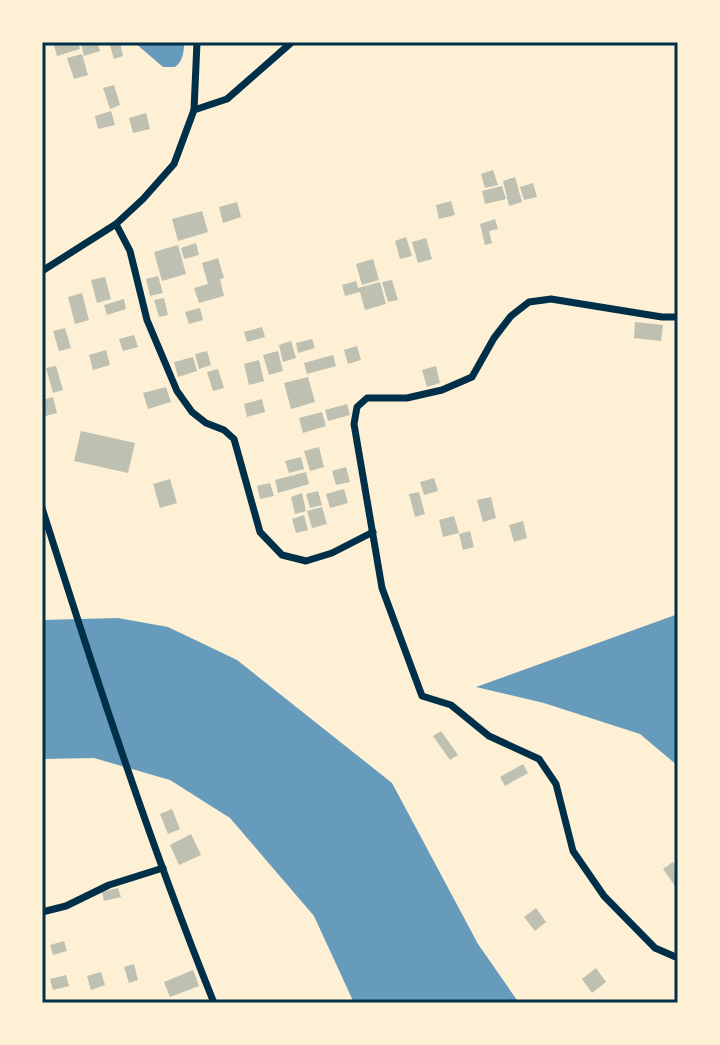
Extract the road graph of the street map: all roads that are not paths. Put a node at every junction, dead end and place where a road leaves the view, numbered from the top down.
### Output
1 (197, 42) edge
2 (292, 42) edge
3 (194, 110) junction
4 (116, 224) junction
5 (42, 271) edge
6 (678, 317) edge
7 (42, 508) edge
8 (373, 532) junction
9 (163, 868) junction
10 (42, 912) edge
11 (678, 958) edge
12 (214, 1003) edge

1 - 3 street
2 - 3 street
3 - 4 street
4 - 5 street
4 - 8 street
6 - 8 street
7 - 9 street
8 - 11 street
9 - 10 street
9 - 12 street

